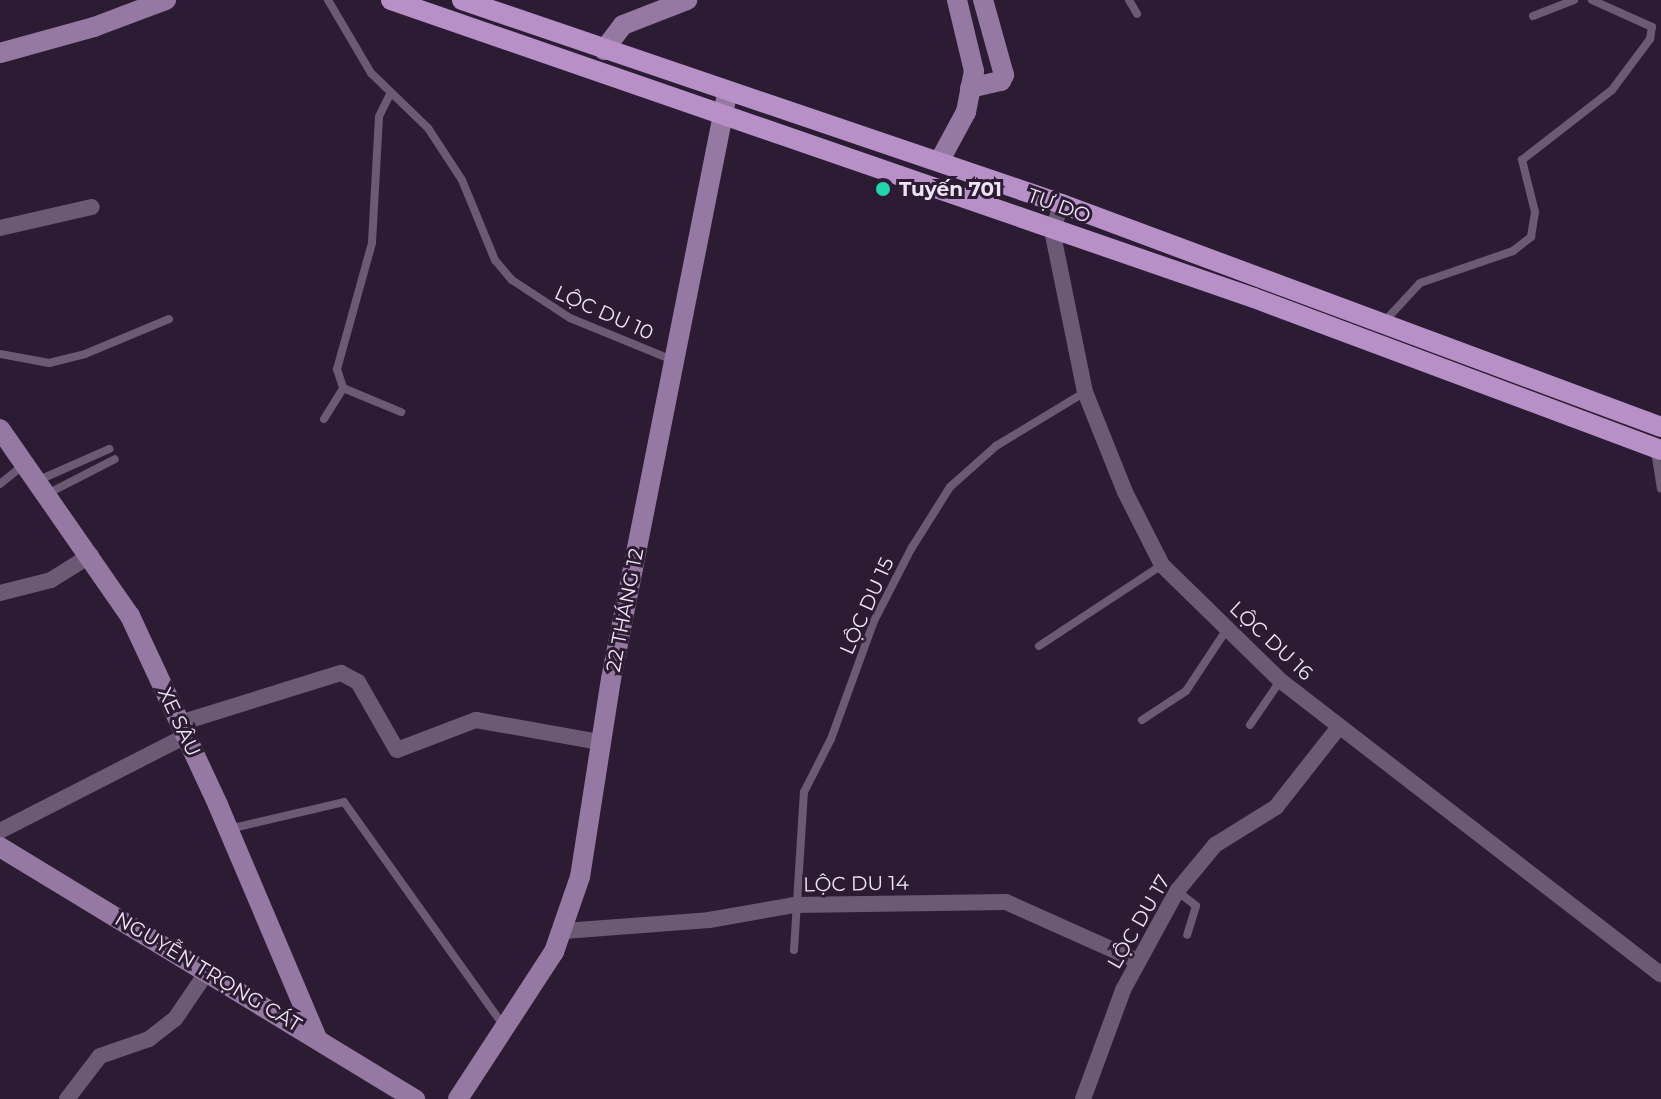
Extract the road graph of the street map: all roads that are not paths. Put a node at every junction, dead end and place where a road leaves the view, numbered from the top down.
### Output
1 (166, 0) edge
2 (328, 0) edge
3 (391, 0) edge
4 (687, 0) edge
5 (957, 0) edge
6 (983, 0) edge
7 (1129, 0) edge
8 (1574, 0) edge
9 (1592, 0) edge
10 (469, 1) edge
11 (1137, 14) dead end
12 (1533, 16) dead end
13 (604, 50) junction
14 (0, 53) edge
15 (970, 88) junction
16 (390, 94) junction
17 (725, 103) junction
18 (940, 160) junction
19 (1062, 204) junction
20 (92, 207) dead end
21 (0, 228) edge
22 (1052, 230) junction
23 (169, 319) dead end
24 (1383, 324) junction
25 (0, 354) edge
26 (675, 362) junction
27 (343, 388) junction
28 (1085, 392) junction
29 (401, 412) dead end
30 (324, 419) dead end
31 (1661, 427) edge
32 (0, 429) edge
33 (109, 449) dead end
34 (1658, 449) edge
35 (115, 459) dead end
36 (25, 464) junction
37 (0, 484) edge
38 (43, 487) junction
39 (1661, 489) edge
40 (91, 555) junction
41 (1162, 565) junction
42 (0, 593) edge
43 (1227, 629) junction
44 (1039, 646) dead end
45 (1281, 681) junction
46 (1142, 720) dead end
47 (1250, 725) dead end
48 (1339, 727) junction
49 (183, 730) junction
50 (600, 742) junction
51 (229, 829) junction
52 (0, 831) edge
53 (0, 847) edge
54 (1177, 891) junction
55 (794, 905) junction
56 (564, 931) junction
57 (1187, 935) dead end
58 (794, 950) dead end
59 (1138, 961) junction
60 (207, 972) junction
61 (1661, 975) edge
62 (505, 1026) junction
63 (317, 1038) junction
64 (67, 1099) edge
65 (415, 1099) edge
66 (458, 1099) edge
67 (1083, 1099) edge

1 - 14 street
2 - 16 lane, LỘC DU 10
3 - 17 main road, TỰ DO
4 - 13 street
5 - 15 street
6 - 15 street
7 - 11 lane
8 - 12 lane
9 - 24 lane
10 - 13 main road, TỰ DO
13 - 17 main road, TỰ DO
15 - 18 street
16 - 26 lane, LỘC DU 10
16 - 27 lane
17 - 18 main road, TỰ DO
17 - 22 main road, TỰ DO
17 - 26 street, 22 THÁNG 12
18 - 19 main road, TỰ DO
19 - 22 street
19 - 24 main road, TỰ DO
20 - 21 street
22 - 28 street, LỘC DU 16
22 - 34 main road, TỰ DO
23 - 25 lane
24 - 31 main road, TỰ DO
26 - 50 street, 22 THÁNG 12
27 - 29 lane
27 - 30 lane
28 - 41 street, LỘC DU 16
28 - 55 lane, LỘC DU 15
32 - 36 street, XE SÂU
33 - 38 lane
34 - 39 lane
35 - 38 lane
36 - 37 lane
36 - 38 street, XE SÂU
38 - 40 street, XE SÂU
40 - 42 street
40 - 49 street, XE SÂU
41 - 43 street, LỘC DU 16
41 - 44 lane
43 - 45 street, LỘC DU 16
43 - 46 lane
45 - 47 lane
45 - 48 street, LỘC DU 16
48 - 54 street, LỘC DU 17
48 - 61 street, LỘC DU 16
49 - 50 street
49 - 51 street, XE SÂU
49 - 52 street
50 - 56 street, 22 THÁNG 12
51 - 62 lane
51 - 63 street, XE SÂU
53 - 60 street, NGUYỄN TRỌNG CÁT
54 - 57 lane
54 - 59 street, LỘC DU 17
55 - 56 street, LỘC DU 14
55 - 58 lane, LỘC DU 15
55 - 59 street, LỘC DU 14
56 - 62 street, 22 THÁNG 12
59 - 67 street, LỘC DU 17
60 - 63 street, NGUYỄN TRỌNG CÁT
60 - 64 street
62 - 66 street, 22 THÁNG 12
63 - 65 street, NGUYỄN TRỌNG CÁT

